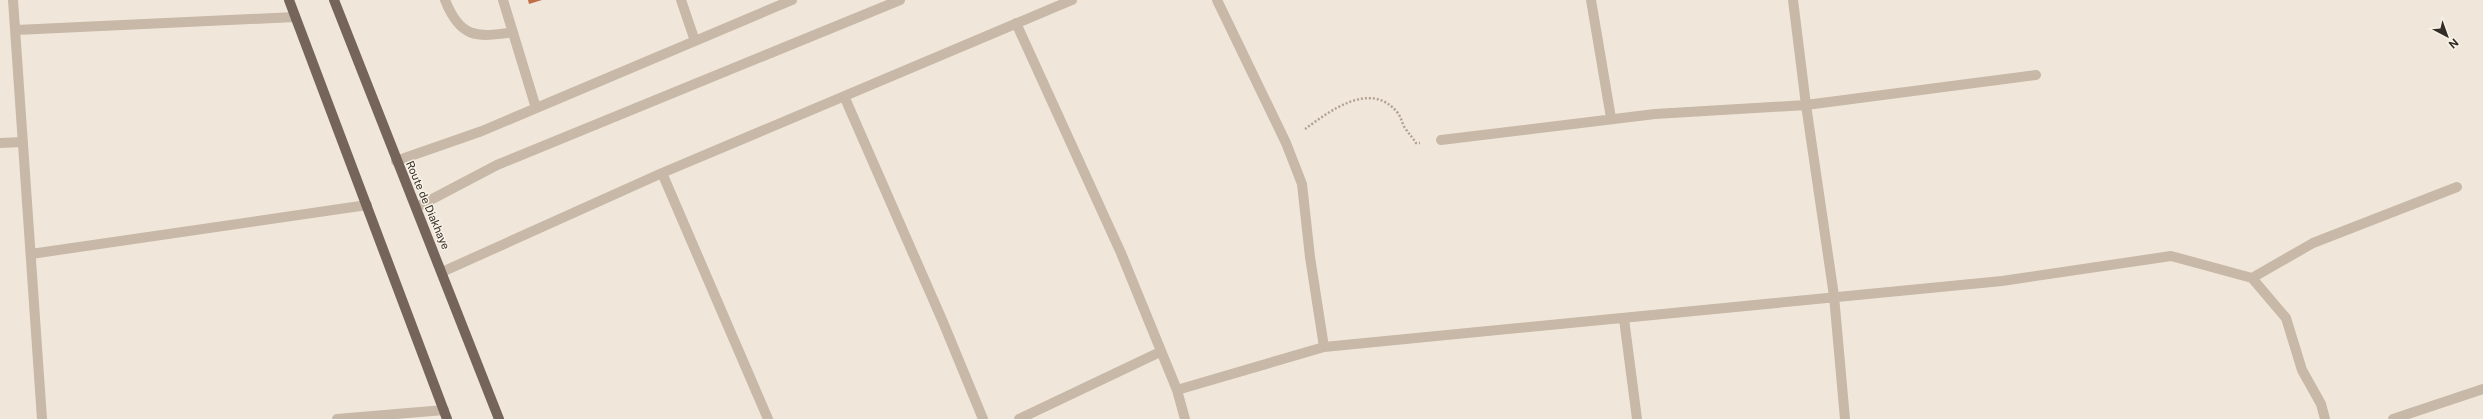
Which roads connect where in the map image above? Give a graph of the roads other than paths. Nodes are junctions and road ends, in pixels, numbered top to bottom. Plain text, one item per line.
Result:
1 (13, 0) edge
2 (289, 0) edge
3 (334, 0) edge
4 (445, 0) edge
5 (503, 0) edge
6 (681, 0) edge
7 (792, 0) edge
8 (900, 0) edge
9 (1072, 0) edge
10 (1217, 0) edge
11 (1591, 0) edge
12 (1793, 0) edge
13 (295, 17) junction
14 (1016, 23) junction
15 (16, 30) junction
16 (513, 32) junction
17 (695, 41) junction
18 (2036, 75) dead end
19 (844, 96) junction
20 (1806, 106) junction
21 (536, 108) junction
22 (1611, 118) junction
23 (1441, 140) road end
24 (23, 142) junction
25 (0, 143) edge
26 (396, 161) junction
27 (662, 173) junction
28 (2457, 187) dead end
29 (366, 205) junction
30 (417, 207) junction
31 (30, 254) junction
32 (442, 272) junction
33 (2252, 278) junction
34 (1834, 296) junction
35 (1624, 320) junction
36 (1324, 347) junction
37 (1160, 352) junction
38 (2483, 389) edge
39 (1177, 390) junction
40 (445, 415) edge
41 (42, 419) edge
42 (337, 419) edge
43 (499, 419) edge
44 (768, 419) edge
45 (983, 419) edge
46 (1019, 419) edge
47 (1185, 419) edge
48 (1637, 419) edge
49 (1845, 419) edge
50 (2325, 419) edge
51 (2393, 419) edge

1 - 15 street
2 - 13 main road
3 - 26 main road, Route de Diakhaye
4 - 16 street
5 - 16 street
6 - 17 street
7 - 17 street
8 - 30 street
9 - 14 street
10 - 36 street
11 - 22 street
12 - 20 street
13 - 15 street
13 - 29 main road
14 - 19 street
14 - 37 street
15 - 24 street
16 - 21 street
17 - 21 street
18 - 20 street
19 - 27 street
19 - 45 street
20 - 22 street
20 - 34 street
21 - 26 street
22 - 23 street
24 - 25 street
24 - 31 street
26 - 30 main road, Route de Diakhaye
27 - 32 street
27 - 44 street
28 - 33 street
29 - 31 street
29 - 40 main road
30 - 32 main road, Route de Diakhaye
31 - 41 street
32 - 43 main road, Route de Diakhaye
33 - 34 street
33 - 50 street
34 - 35 street
34 - 49 street
35 - 36 street
35 - 48 street
36 - 39 street
37 - 39 street
37 - 46 street
38 - 51 street
39 - 47 street
40 - 42 street

